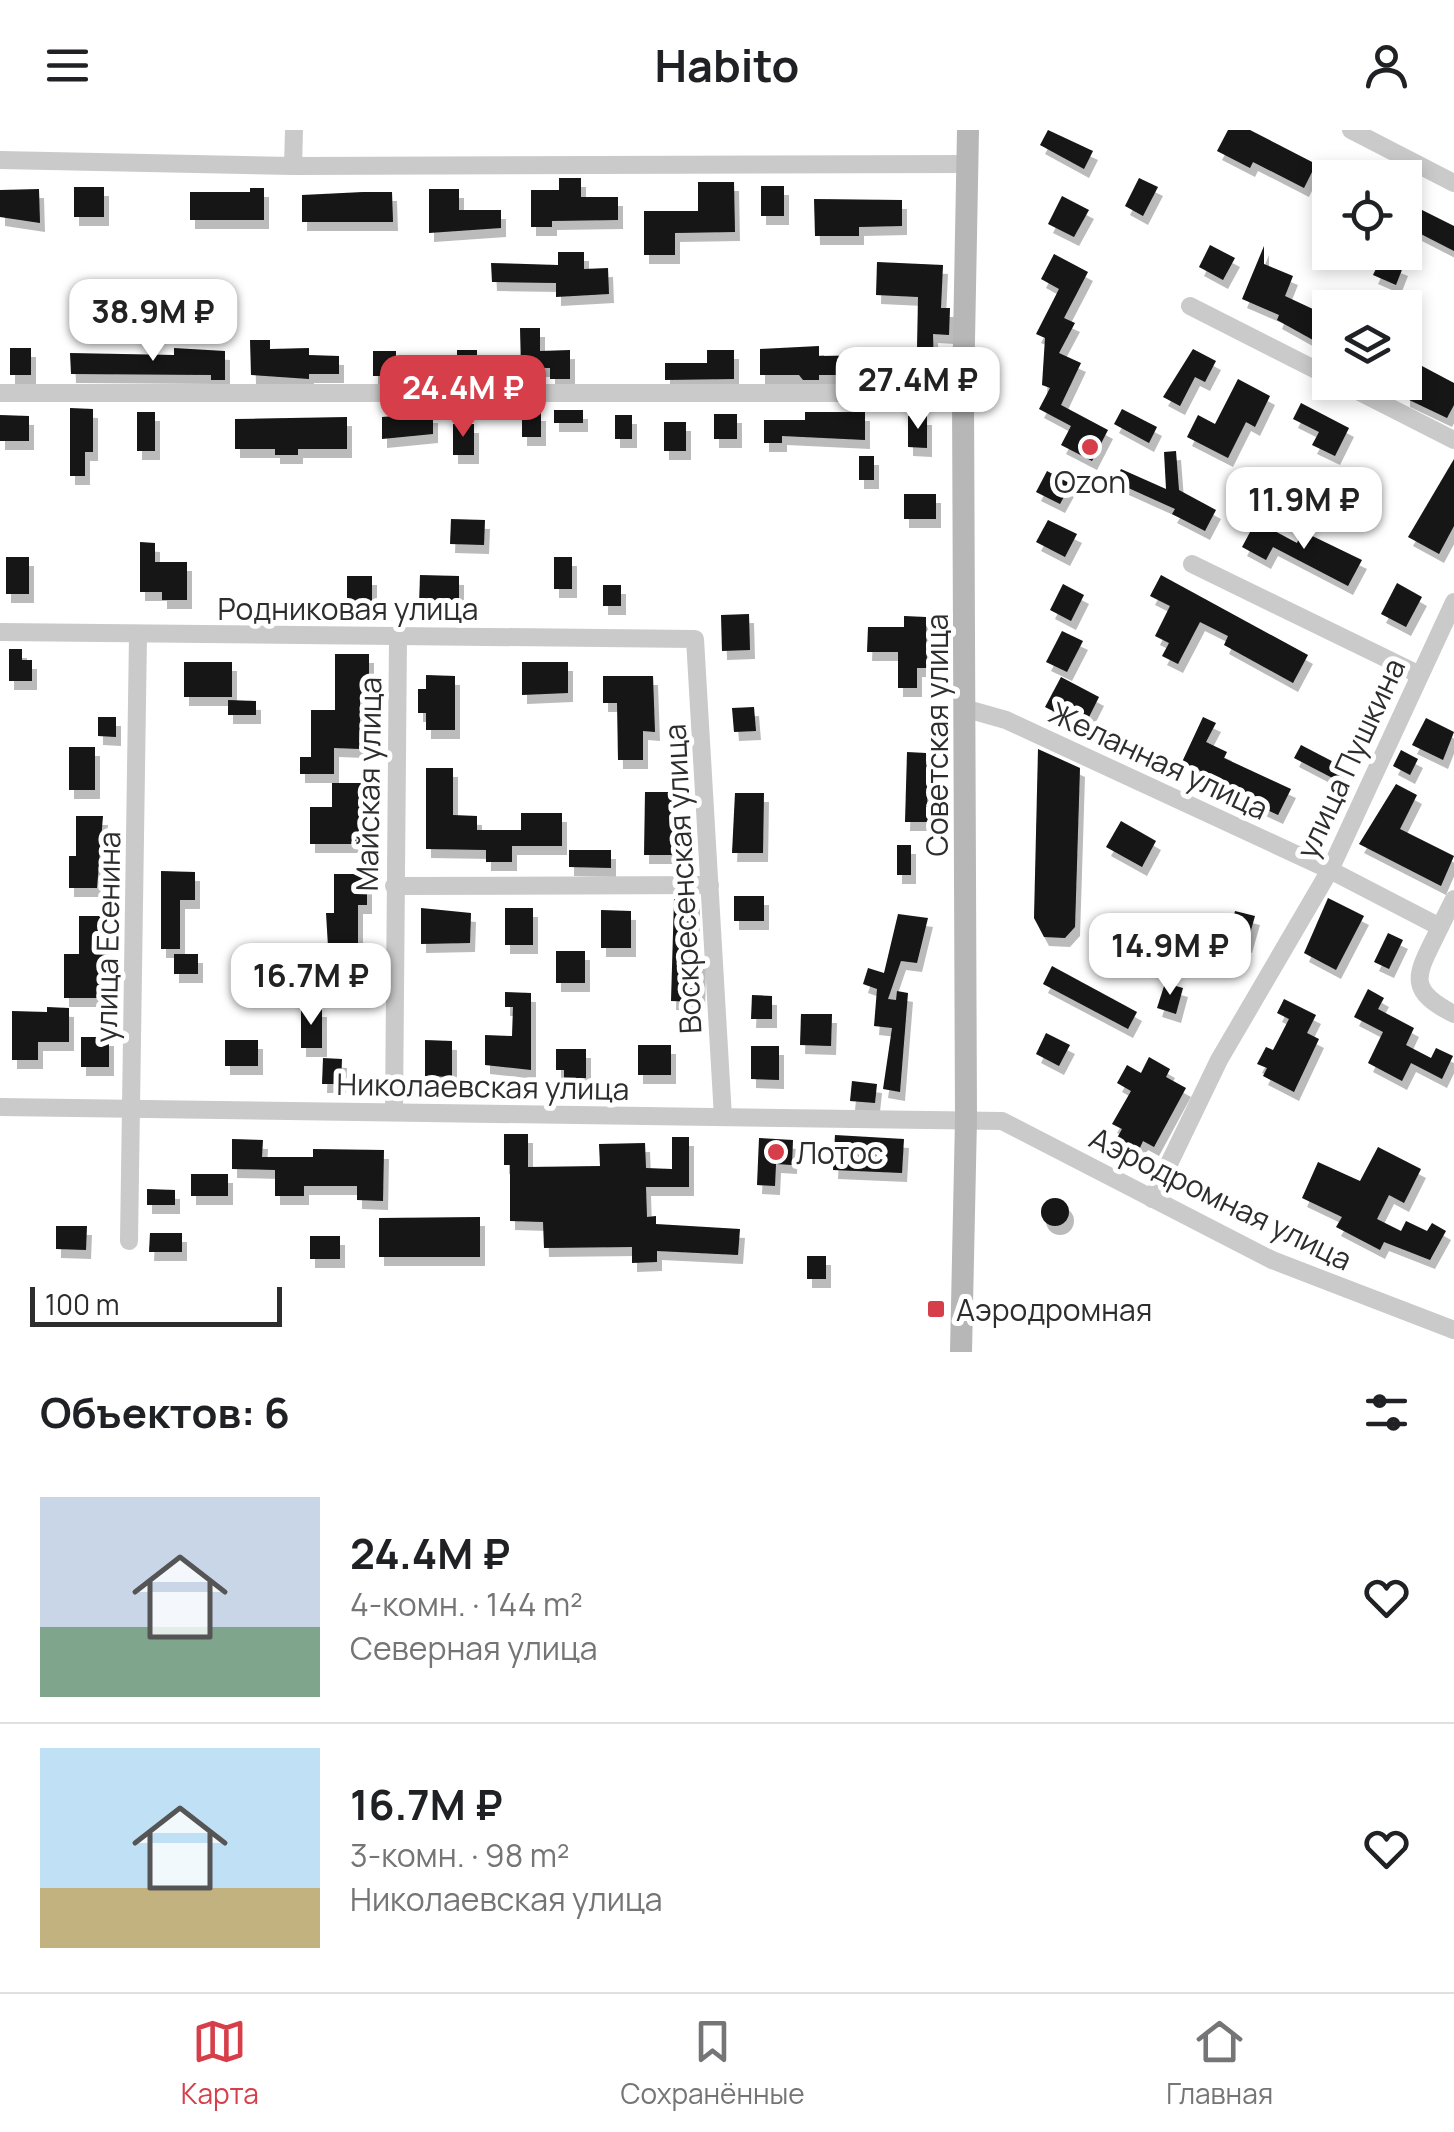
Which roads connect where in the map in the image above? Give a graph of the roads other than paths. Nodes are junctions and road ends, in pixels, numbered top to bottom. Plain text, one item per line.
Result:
1 (294, 130) edge
2 (968, 130) edge
3 (1352, 130) edge
4 (0, 160) edge
5 (968, 164) junction
6 (293, 166) junction
7 (1454, 183) edge
8 (1190, 306) dead end
9 (1312, 369) edge
10 (0, 393) edge
11 (963, 393) junction
12 (1375, 400) edge
13 (1454, 440) edge
14 (1192, 564) dead end
15 (1454, 602) edge
16 (0, 632) edge
17 (138, 634) junction
18 (398, 636) junction
19 (695, 638) joint
20 (1418, 674) junction
21 (967, 709) junction
22 (1330, 870) junction
23 (710, 885) junction
24 (394, 886) junction
25 (1454, 899) edge
26 (1440, 928) junction
27 (1454, 1014) edge
28 (0, 1107) edge
29 (132, 1107) junction
30 (394, 1112) junction
31 (723, 1117) junction
32 (966, 1119) junction
33 (1152, 1199) junction
34 (129, 1241) dead end
35 (1454, 1330) edge
36 (961, 1346) edge

1 - 6 street
2 - 5 main road, Советская улица
3 - 7 street
4 - 6 street
5 - 6 street
5 - 11 main road, Советская улица
8 - 9 street
10 - 11 street
11 - 21 main road, Советская улица
12 - 13 street
14 - 20 street
15 - 20 street, улица Пушкина
16 - 17 street, Родниковая улица
17 - 18 street, Родниковая улица
17 - 29 street, улица Есенина
18 - 19 street, Родниковая улица
18 - 24 street, Майская улица
19 - 23 street, Воскресенская улица
20 - 22 street, улица Пушкина
21 - 22 street, Желанная улица
21 - 32 main road, Советская улица
22 - 26 street, Желанная улица
22 - 33 street, улица Пушкина
23 - 24 street
23 - 31 street, Воскресенская улица
24 - 30 street, Майская улица
25 - 26 street
26 - 27 street
28 - 29 street, Николаевская улица
29 - 30 street, Николаевская улица
29 - 34 street, улица Есенина
30 - 31 street, Николаевская улица
31 - 32 street, Николаевская улица
32 - 33 street, Аэродромная улица
32 - 36 main road, Советская улица
33 - 35 street, Аэродромная улица

